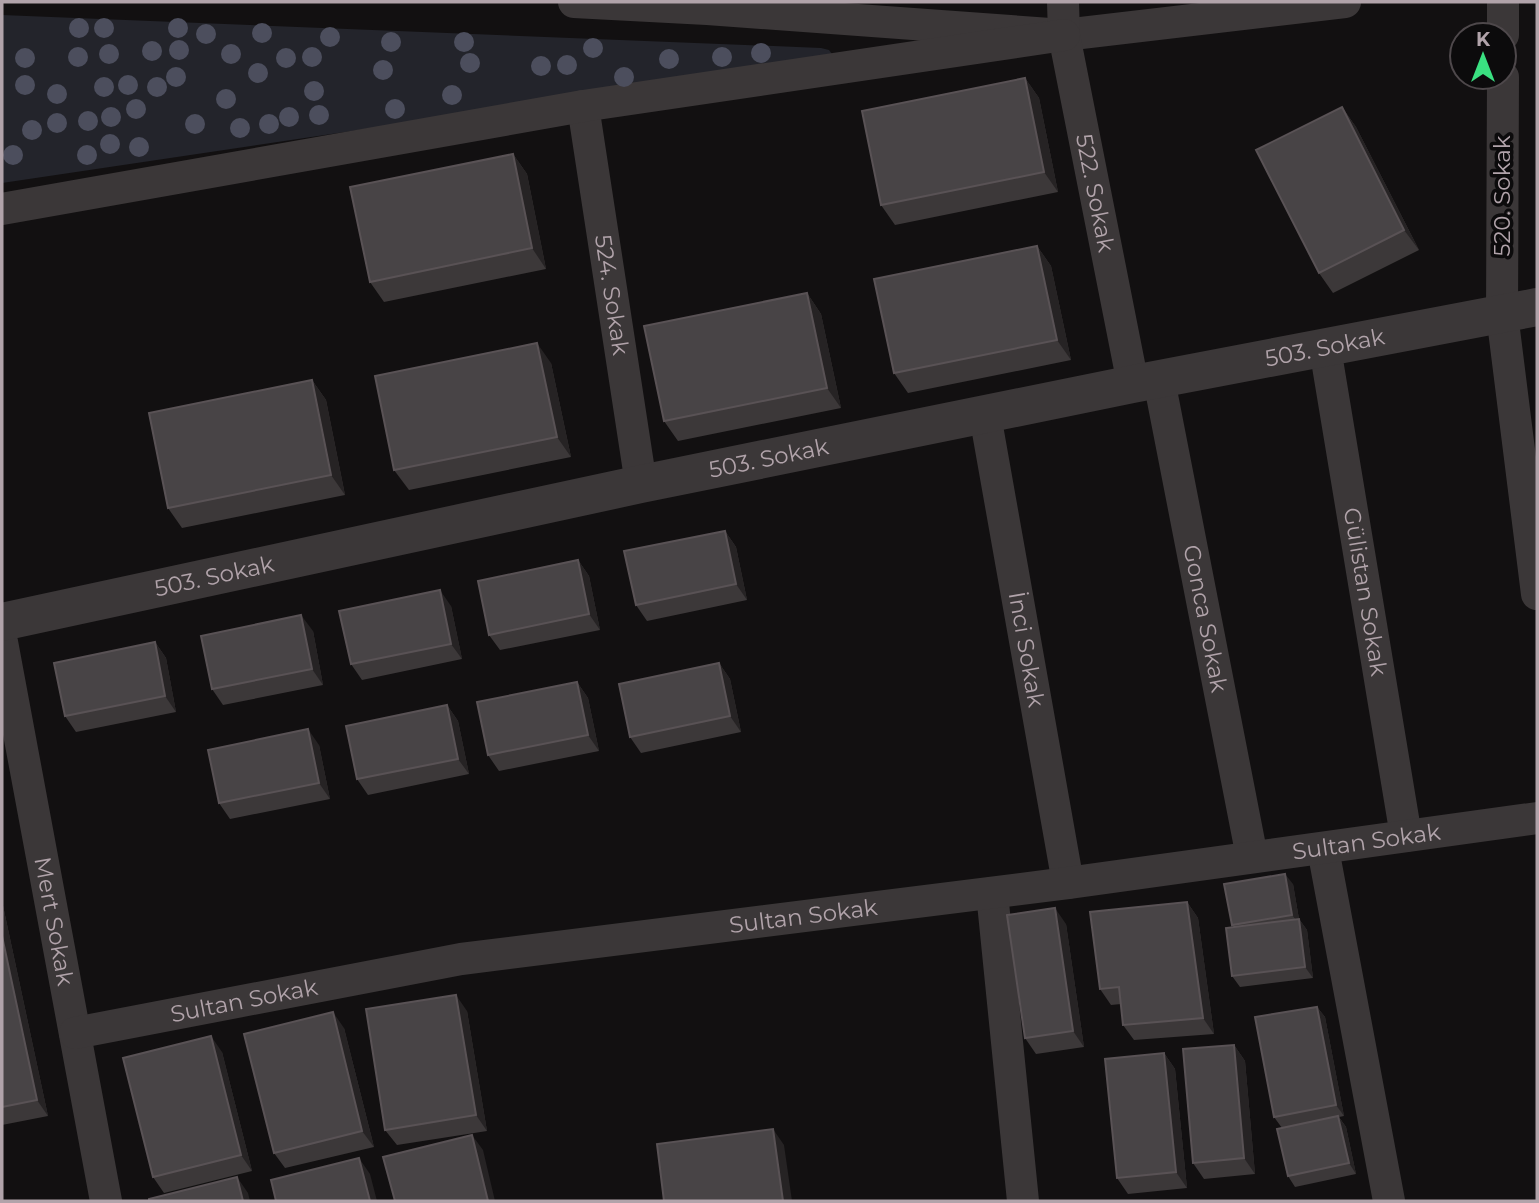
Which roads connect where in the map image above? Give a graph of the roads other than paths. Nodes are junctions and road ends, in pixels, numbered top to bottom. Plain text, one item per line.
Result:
1 (574, 2) edge
2 (1063, 2) edge
3 (1345, 2) edge
4 (1503, 2) edge
5 (707, 5) edge
6 (1503, 21) edge
7 (1063, 35) junction
8 (1504, 91) edge
9 (583, 106) junction
10 (2, 209) edge
11 (1519, 311) edge
12 (1325, 348) junction
13 (1146, 382) junction
14 (985, 415) junction
15 (641, 484) junction
16 (1533, 544) edge
17 (1537, 594) edge
18 (2, 622) edge
19 (2, 642) edge
20 (1537, 818) edge
21 (1406, 836) junction
22 (1322, 849) junction
23 (1252, 858) junction
24 (1068, 883) junction
25 (992, 893) junction
26 (75, 1033) junction
27 (106, 1201) edge
28 (1023, 1201) edge
29 (1388, 1201) edge

1 - 5 street
2 - 7 street, 522. Sokak
3 - 7 street
4 - 6 street
5 - 7 street
7 - 9 street
7 - 13 street, 522. Sokak
8 - 11 street, 520. Sokak
9 - 10 street
9 - 15 street, 524. Sokak
11 - 12 street, 503. Sokak
11 - 16 street, 520. Sokak
12 - 13 street, 503. Sokak
12 - 21 street, Gülistan Sokak
13 - 14 street, 503. Sokak
13 - 23 street, Gonca Sokak
14 - 15 street, 503. Sokak
14 - 24 street, İnci Sokak
15 - 18 street, 503. Sokak
16 - 17 street, 520. Sokak
19 - 26 street, Mert Sokak
20 - 21 street, Sultan Sokak
21 - 22 street, Sultan Sokak
22 - 23 street, Sultan Sokak
22 - 29 street
23 - 24 street, Sultan Sokak
24 - 25 street, Sultan Sokak
25 - 26 street, Sultan Sokak
25 - 28 street
26 - 27 street, Mert Sokak

